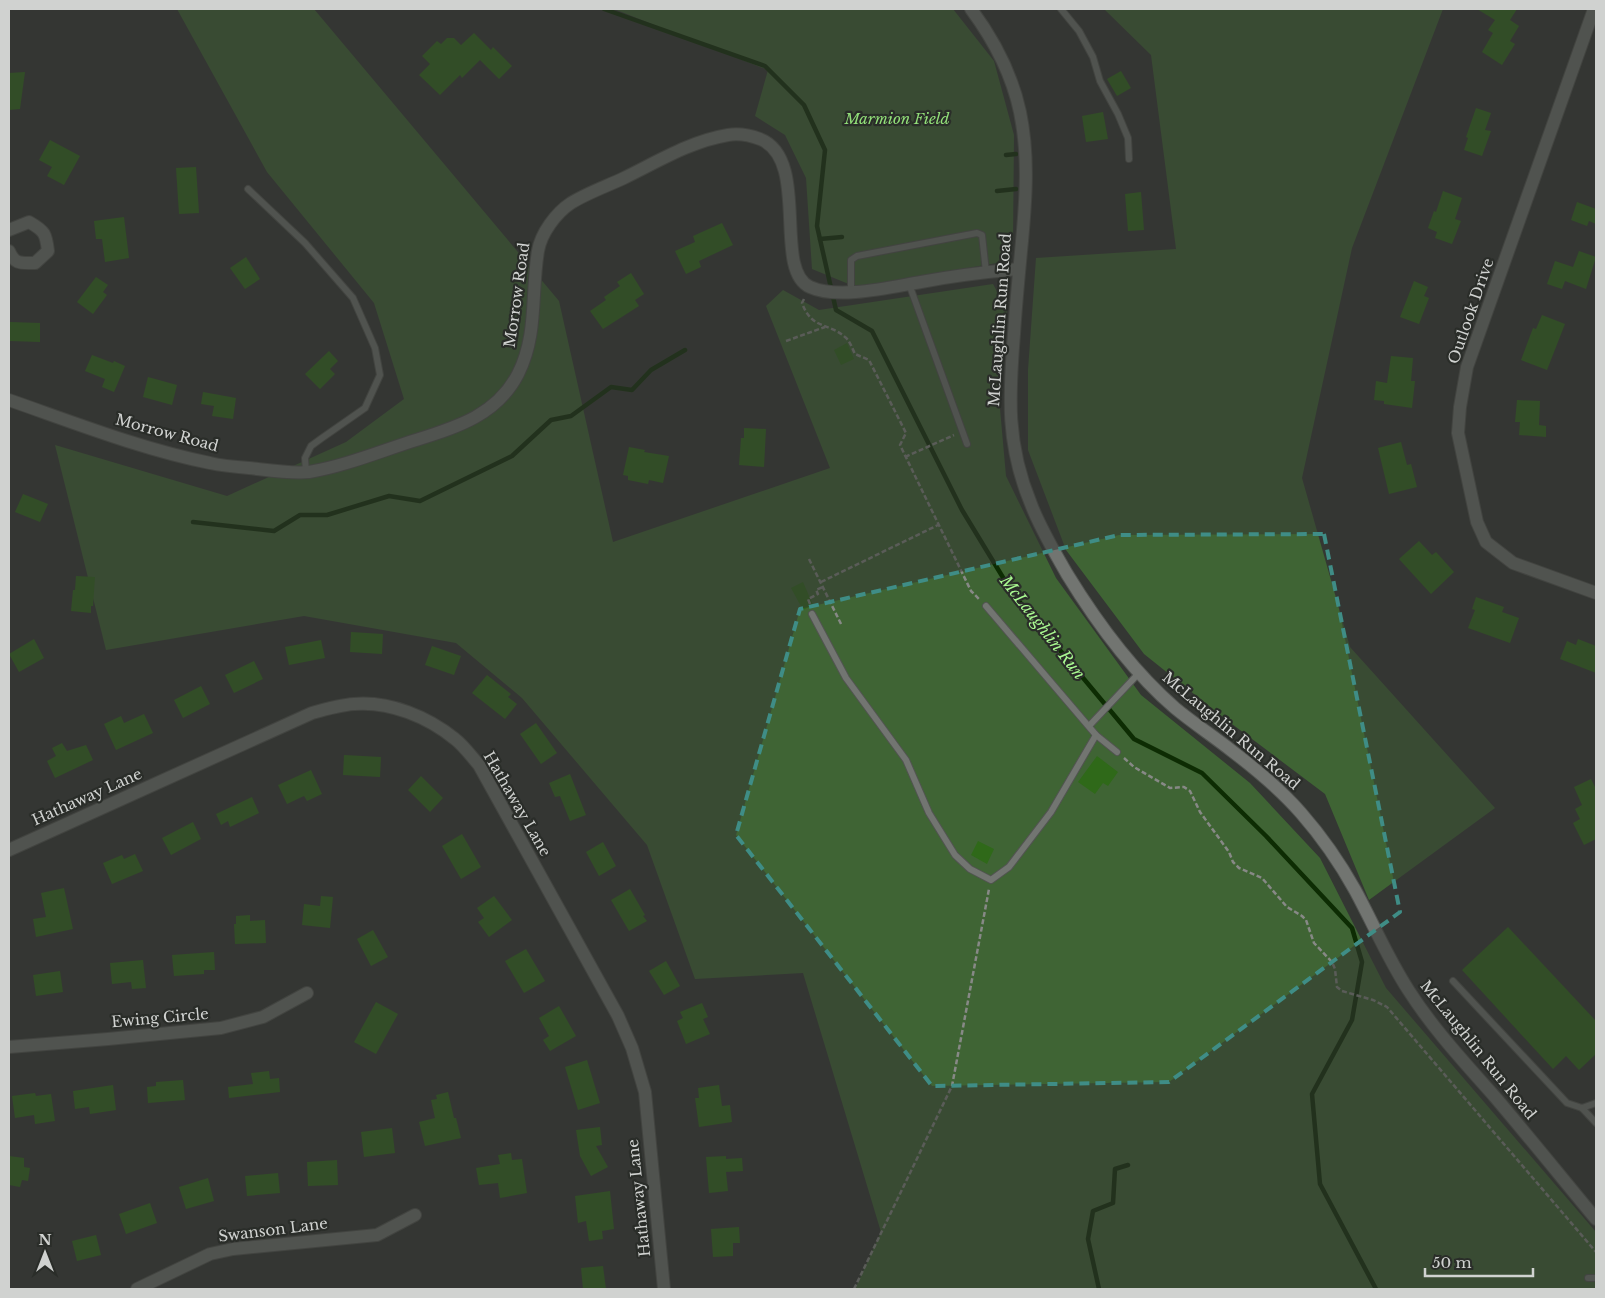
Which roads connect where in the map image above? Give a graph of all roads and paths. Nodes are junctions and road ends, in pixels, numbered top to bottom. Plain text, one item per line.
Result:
1 (971, 9) edge
2 (1061, 9) edge
3 (1594, 9) edge
4 (1129, 159) dead end
5 (248, 190) dead end
6 (9, 231) edge
7 (9, 251) edge
8 (1019, 269) junction
9 (986, 272) junction
10 (909, 284) junction
11 (812, 288) junction
12 (847, 292) junction
13 (825, 327) junction
14 (786, 341) dead end
15 (9, 400) edge
16 (945, 438) dead end
17 (967, 444) dead end
18 (905, 457) junction
19 (306, 472) junction
20 (938, 525) junction
21 (809, 559) dead end
22 (821, 582) junction
23 (823, 587) junction
24 (1596, 593) edge
25 (808, 599) dead end
26 (986, 606) joint
27 (812, 614) dead end
28 (842, 626) dead end
29 (1139, 673) junction
30 (1089, 726) junction
31 (1096, 735) junction
32 (1118, 752) joint
33 (9, 850) edge
34 (991, 880) junction
35 (1453, 981) dead end
36 (306, 993) dead end
37 (9, 1047) edge
38 (1596, 1103) edge
39 (1582, 1108) junction
40 (1596, 1123) edge
41 (415, 1215) dead end
42 (1596, 1219) edge
43 (1596, 1252) edge
44 (1588, 1278) dead end
45 (1596, 1278) edge
46 (137, 1289) edge
47 (664, 1289) edge
48 (854, 1289) edge

1 - 8 street, McLaughlin Run Road
2 - 4 lane
3 - 24 street, Outlook Drive
5 - 19 lane
6 - 7 street
8 - 9 street
8 - 29 street, McLaughlin Run Road
9 - 10 street
9 - 12 lane
10 - 12 street
10 - 17 lane
11 - 12 street
11 - 13 path
11 - 19 street, Morrow Road
13 - 14 path
13 - 18 path
15 - 19 street, Morrow Road
16 - 18 path
18 - 20 path
20 - 22 path
20 - 26 path
21 - 22 path
22 - 23 path
23 - 25 path
23 - 28 path
26 - 30 lane
27 - 34 lane
29 - 30 lane
29 - 42 street, McLaughlin Run Road
30 - 31 lane
31 - 32 lane
31 - 34 lane
32 - 43 path
33 - 47 street, Hathaway Lane
34 - 48 path
35 - 39 lane
36 - 37 street, Ewing Circle
38 - 39 lane
39 - 40 lane
41 - 46 street, Swanson Lane
44 - 45 lane

